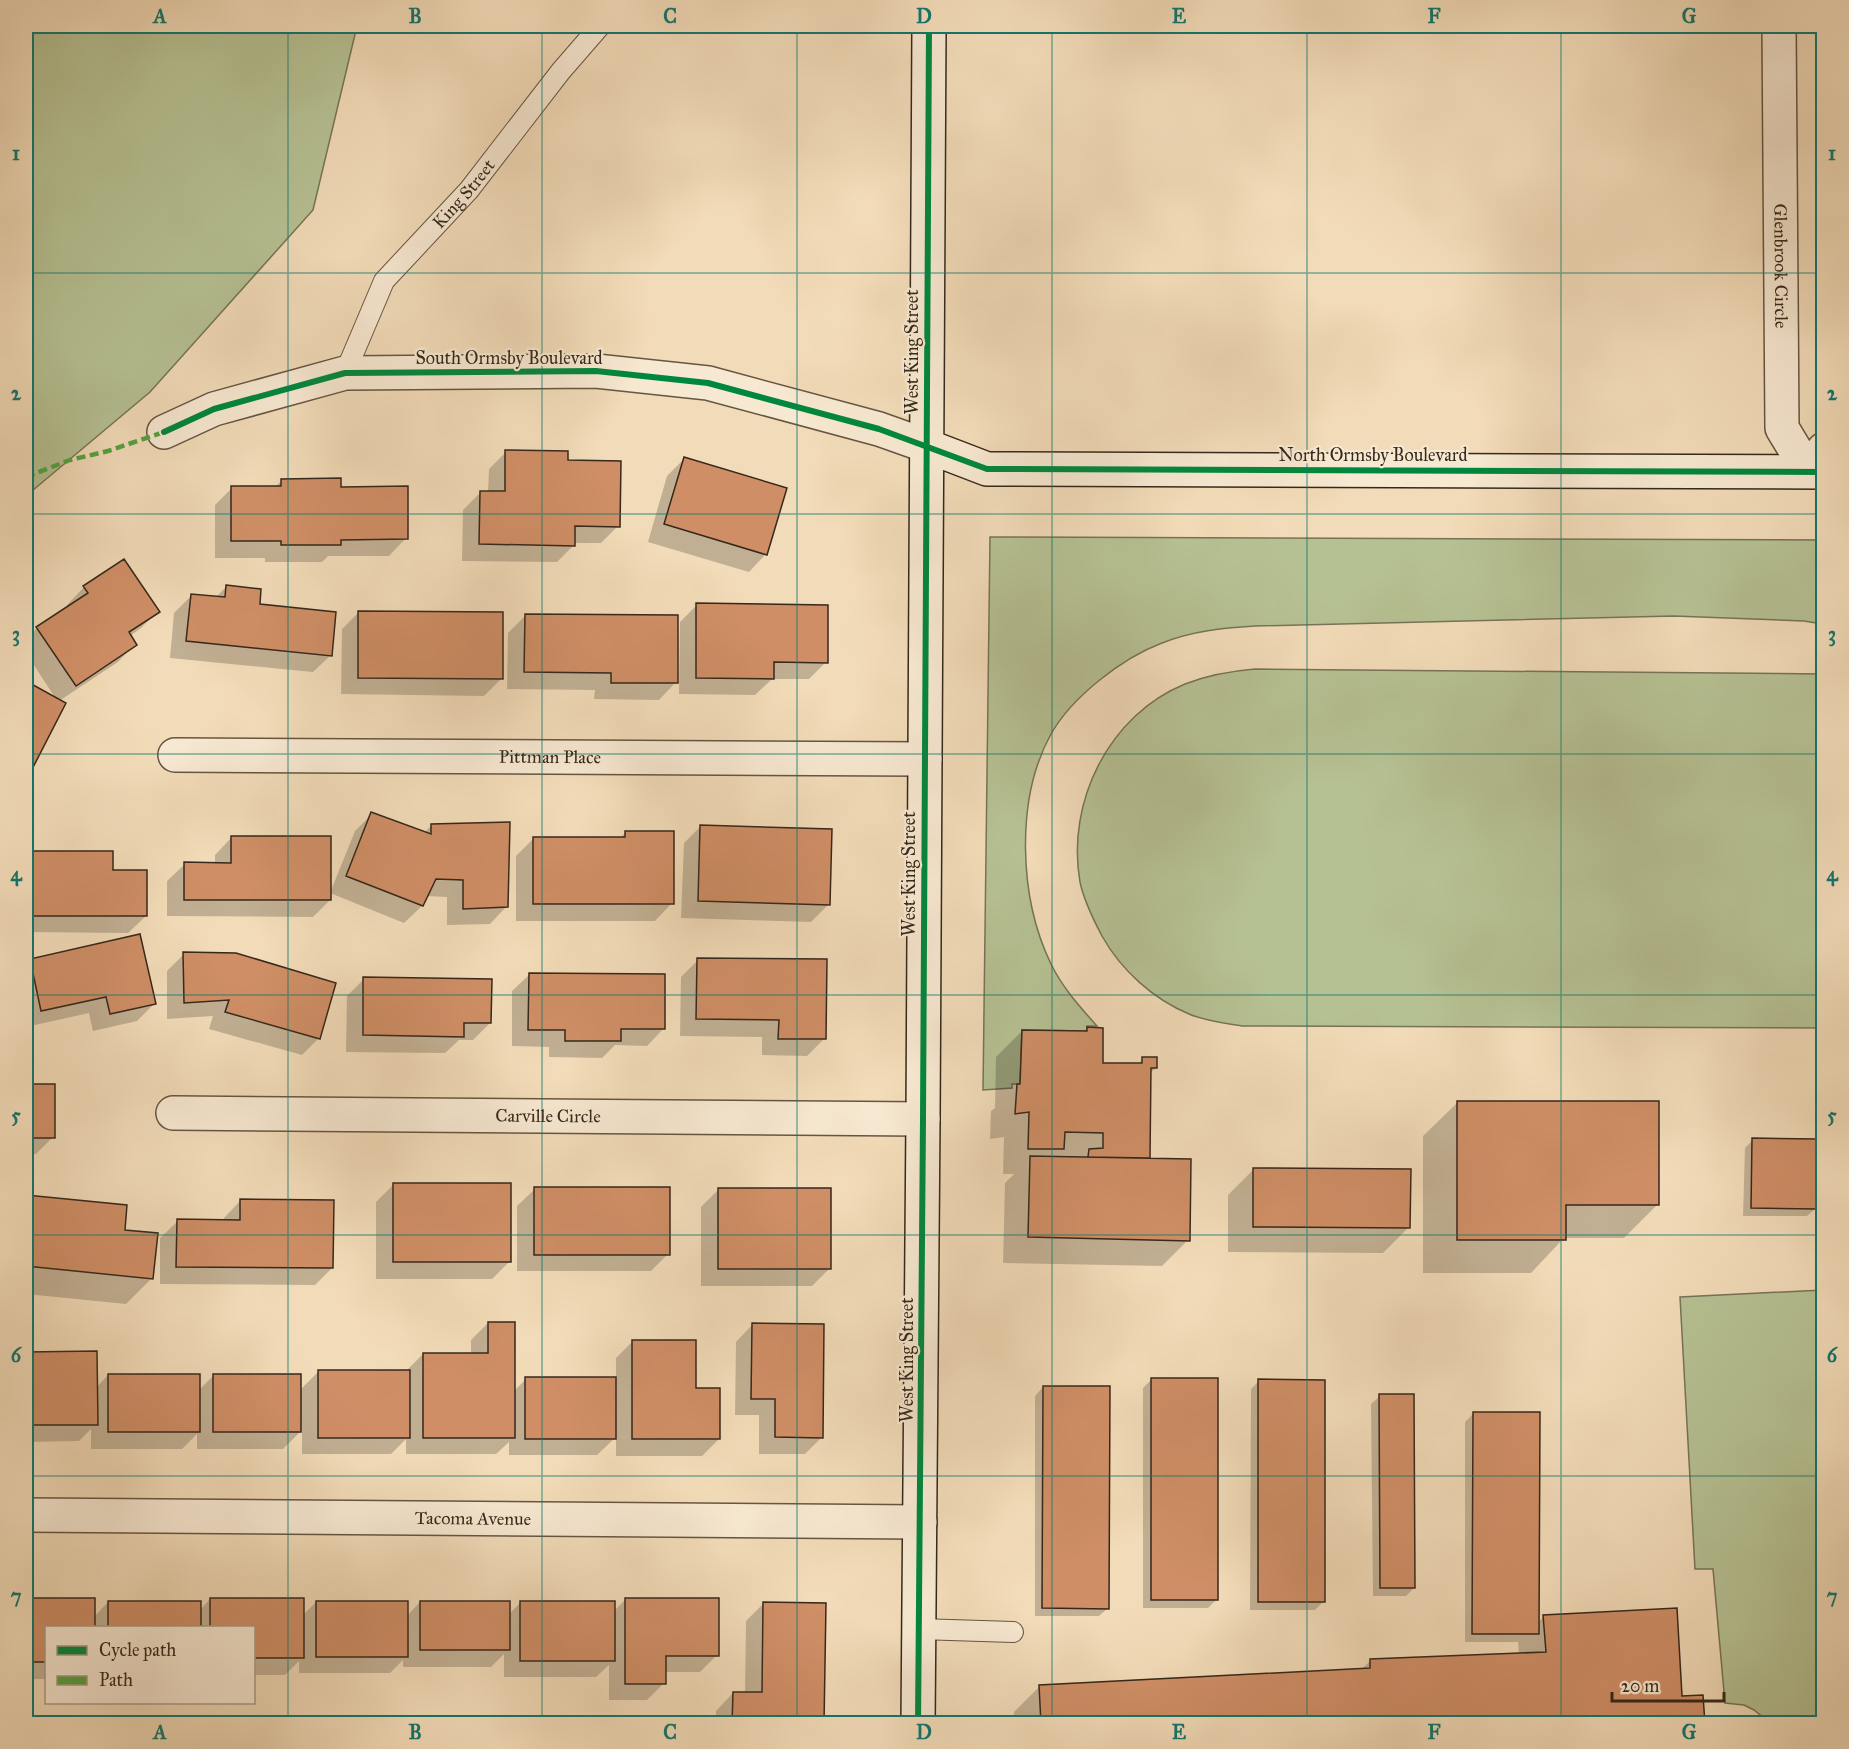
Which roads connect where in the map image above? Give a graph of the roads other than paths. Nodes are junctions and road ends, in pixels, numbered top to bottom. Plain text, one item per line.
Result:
1 (600, 26) edge
2 (929, 26) edge
3 (1779, 26) edge
4 (345, 373) junction
5 (164, 432) dead end
6 (927, 446) junction
7 (1818, 464) edge
8 (175, 755) dead end
9 (925, 759) junction
10 (173, 1113) dead end
11 (923, 1119) junction
12 (26, 1515) edge
13 (920, 1521) junction
14 (919, 1629) junction
15 (1013, 1632) dead end
16 (918, 1724) edge

1 - 4 lane, King Street
2 - 6 street, West King Street
3 - 7 street, Glenbrook Circle
4 - 5 street, South Ormsby Boulevard
4 - 6 street, South Ormsby Boulevard
6 - 7 street, North Ormsby Boulevard
6 - 9 street, West King Street
8 - 9 street, Pittman Place
9 - 11 street, West King Street
10 - 11 street, Carville Circle
11 - 13 street, West King Street
12 - 13 street, Tacoma Avenue
13 - 14 street, West King Street
14 - 15 lane
14 - 16 street, West King Street

